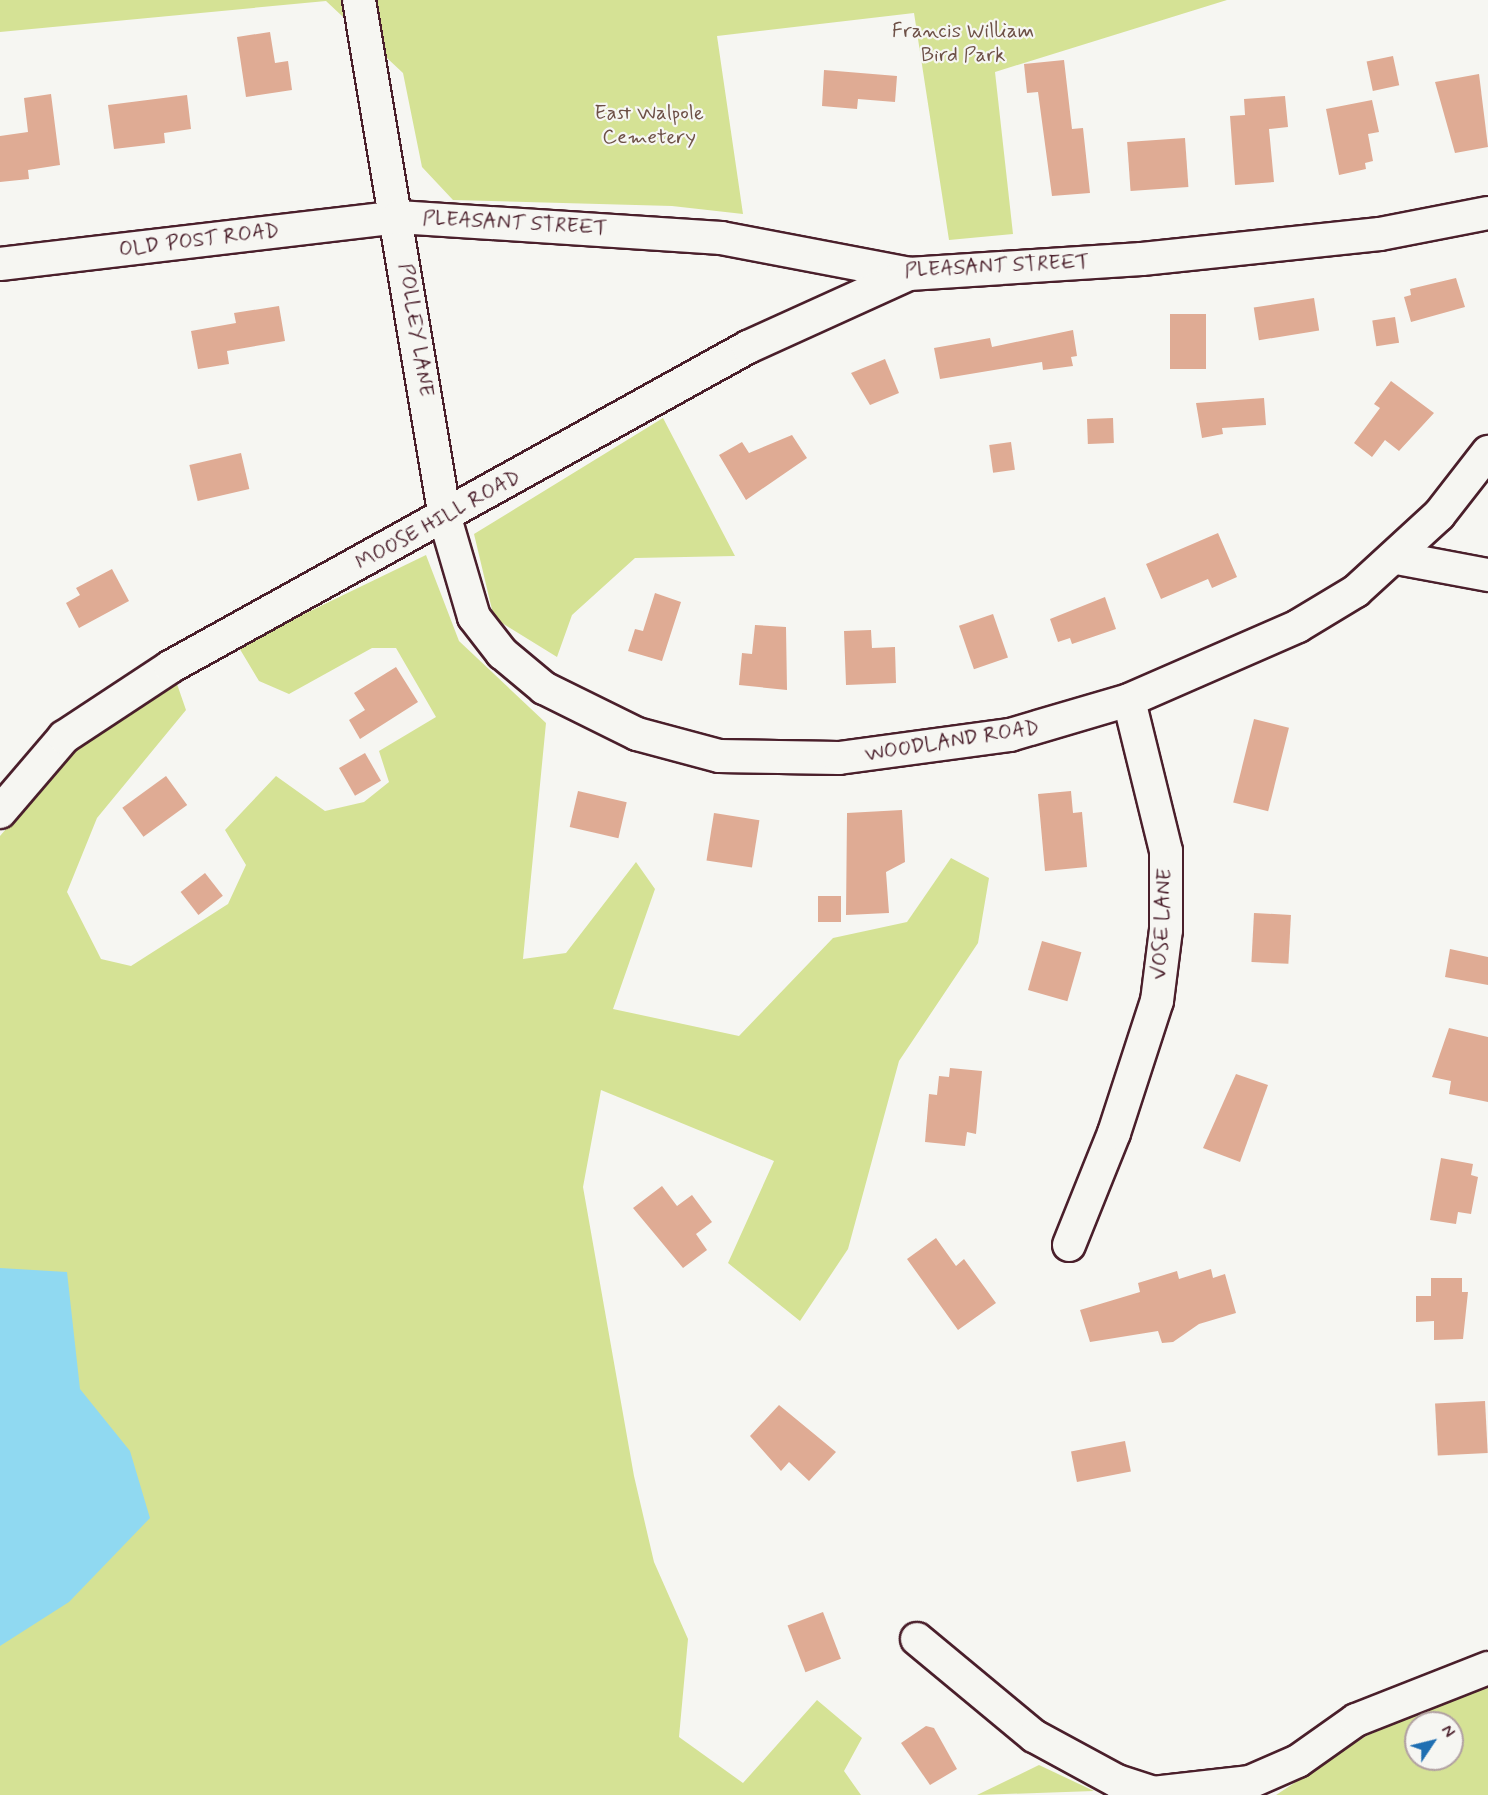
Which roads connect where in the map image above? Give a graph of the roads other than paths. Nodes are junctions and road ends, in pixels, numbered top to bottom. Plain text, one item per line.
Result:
1 (359, 0) edge
2 (1488, 213) edge
3 (398, 217) junction
4 (0, 264) edge
5 (909, 274) junction
6 (1488, 452) edge
7 (445, 518) junction
8 (1397, 558) junction
9 (1488, 575) edge
10 (1129, 699) junction
11 (0, 812) edge
12 (1069, 1245) dead end
13 (917, 1639) dead end
14 (1488, 1668) edge

1 - 3 street, POLLEY LANE
2 - 5 street, PLEASANT STREET
3 - 4 street, OLD POST ROAD
3 - 5 street, PLEASANT STREET
3 - 7 street, POLLEY LANE
5 - 7 street, MOOSE HILL ROAD
6 - 8 street, WOODLAND ROAD
7 - 10 street, WOODLAND ROAD
7 - 11 street, MOOSE HILL ROAD
8 - 9 street
8 - 10 street, WOODLAND ROAD
10 - 12 street, VOSE LANE
13 - 14 street

